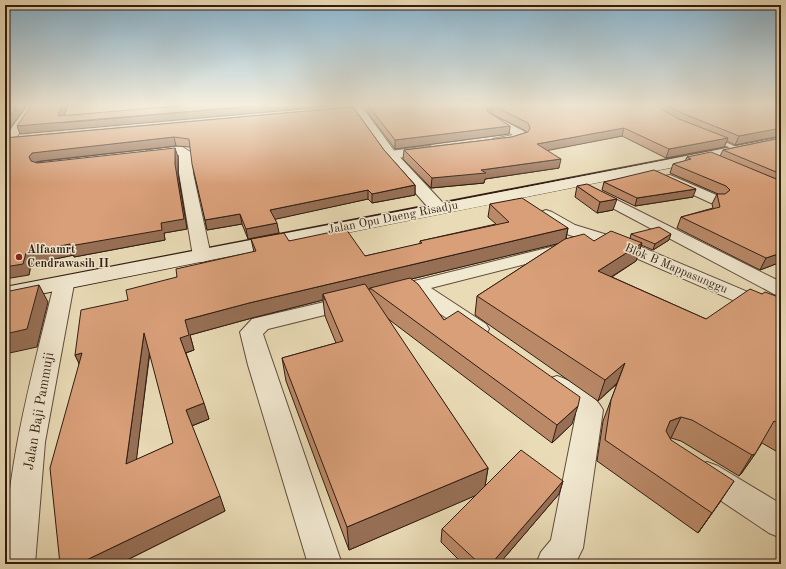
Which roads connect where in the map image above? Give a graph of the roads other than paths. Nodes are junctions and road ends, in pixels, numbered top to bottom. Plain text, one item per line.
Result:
1 (15, 131) edge
2 (371, 131) edge
3 (514, 131) edge
4 (706, 136) edge
5 (22, 139) edge
6 (7, 141) edge
7 (781, 141) edge
8 (488, 143) edge
9 (443, 148) edge
10 (741, 150) junction
11 (136, 155) edge
12 (390, 155) junction
13 (647, 169) junction
14 (577, 183) junction
15 (516, 196) junction
16 (716, 200) edge
17 (438, 208) junction
18 (602, 239) junction
19 (202, 256) junction
20 (64, 284) junction
21 (415, 287) junction
22 (781, 290) edge
23 (5, 294) edge
24 (777, 312) edge
25 (496, 341) edge
26 (540, 373) edge
27 (684, 460) edge
28 (781, 522) edge
29 (18, 564) edge
30 (325, 564) edge
31 (553, 564) edge

1 - 6 street
2 - 12 main road
3 - 8 street
4 - 10 lane
5 - 6 street
7 - 10 main road, Jalan Opu Daeng Risadju
9 - 12 street
10 - 13 main road, Jalan Opu Daeng Risadju
11 - 19 street
12 - 17 main road
13 - 14 main road, Jalan Opu Daeng Risadju
13 - 16 street
14 - 15 main road, Jalan Opu Daeng Risadju
14 - 22 street
15 - 17 main road, Jalan Opu Daeng Risadju
15 - 18 street, Blok B Mappasunggu
17 - 19 main road, Jalan Opu Daeng Risadju
18 - 21 street
18 - 24 street, Blok B Mappasunggu
19 - 20 main road, Jalan Opu Daeng Risadju
20 - 23 main road, Jalan Opu Daeng Risadju
20 - 29 street, Jalan Baji Pammuji
21 - 25 street
21 - 30 street
26 - 31 street
27 - 28 street

